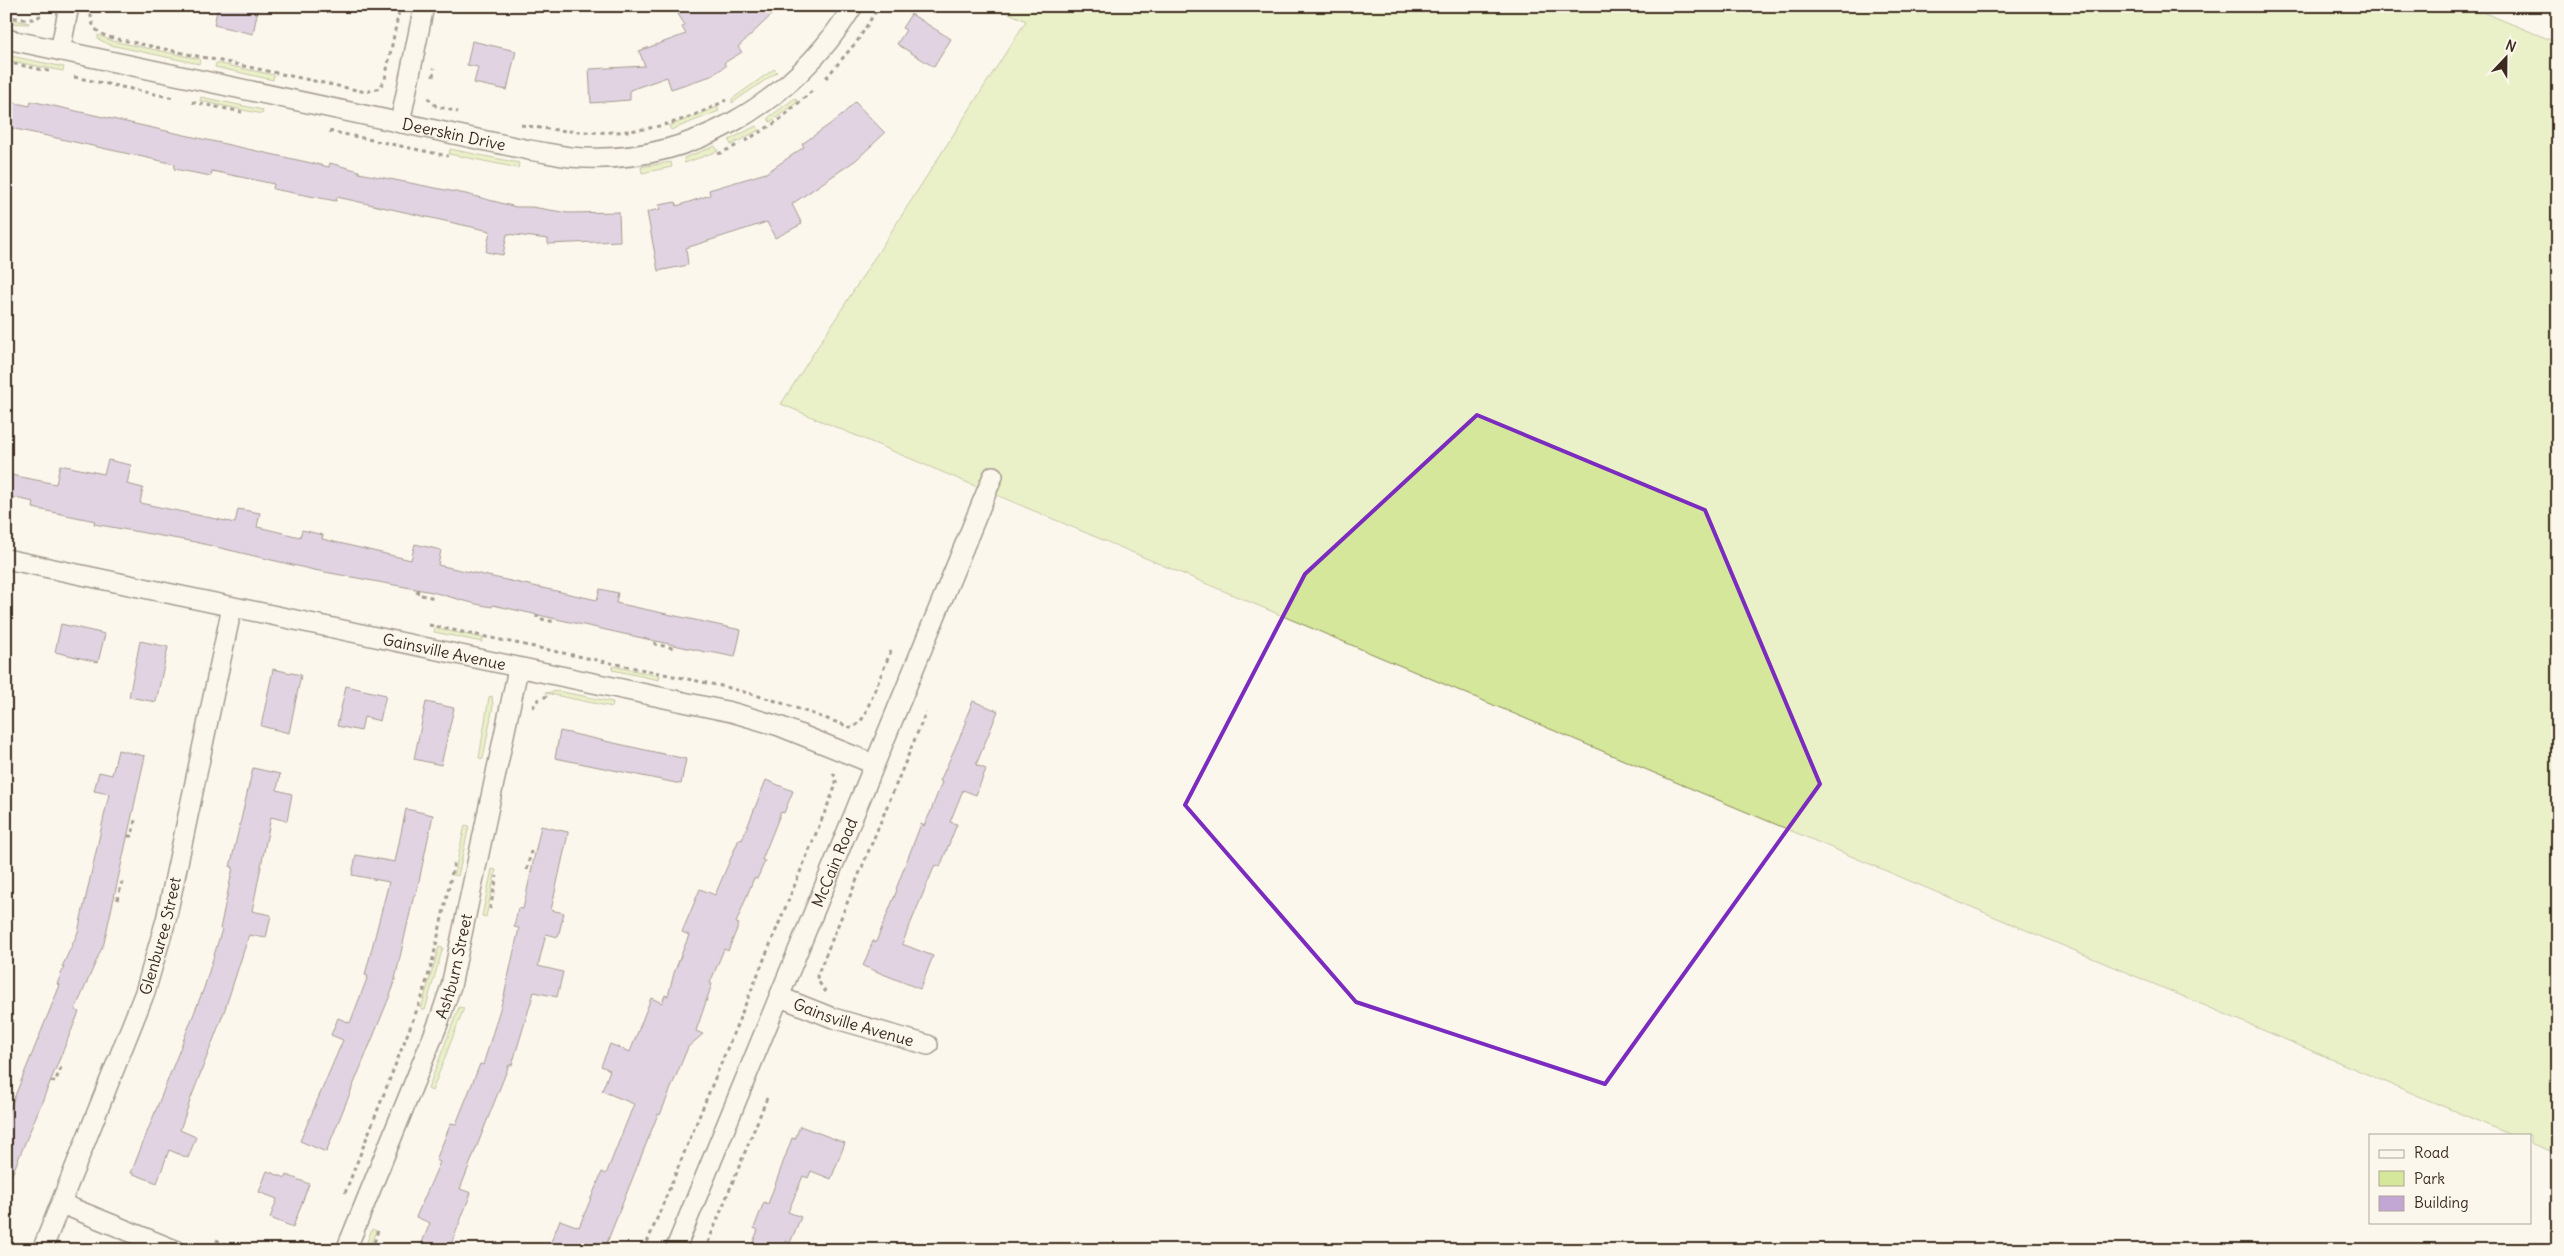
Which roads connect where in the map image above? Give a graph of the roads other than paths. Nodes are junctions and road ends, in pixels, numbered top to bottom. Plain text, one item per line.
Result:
1 (69, 6) edge
2 (424, 6) edge
3 (853, 6) edge
4 (6, 39) edge
5 (60, 51) junction
6 (400, 123) junction
7 (993, 476) dead end
8 (6, 559) edge
9 (232, 607) junction
10 (518, 669) junction
11 (874, 764) junction
12 (780, 997) junction
13 (928, 1045) dead end
14 (62, 1204) junction
15 (42, 1250) edge
16 (175, 1250) edge
17 (346, 1250) edge
18 (675, 1250) edge

1 - 5 street
2 - 6 street
3 - 6 street, Deerskin Drive
4 - 5 street, Deerskin Drive
5 - 6 street, Deerskin Drive
7 - 11 street, McCain Road
8 - 9 street, Gainsville Avenue
9 - 10 street, Gainsville Avenue
9 - 14 street, Glenburee Street
10 - 11 street, Gainsville Avenue
10 - 17 street, Ashburn Street
11 - 12 street, McCain Road
12 - 13 street, Gainsville Avenue
12 - 18 street, McCain Road
14 - 15 street, Glenburee Street
14 - 16 street

